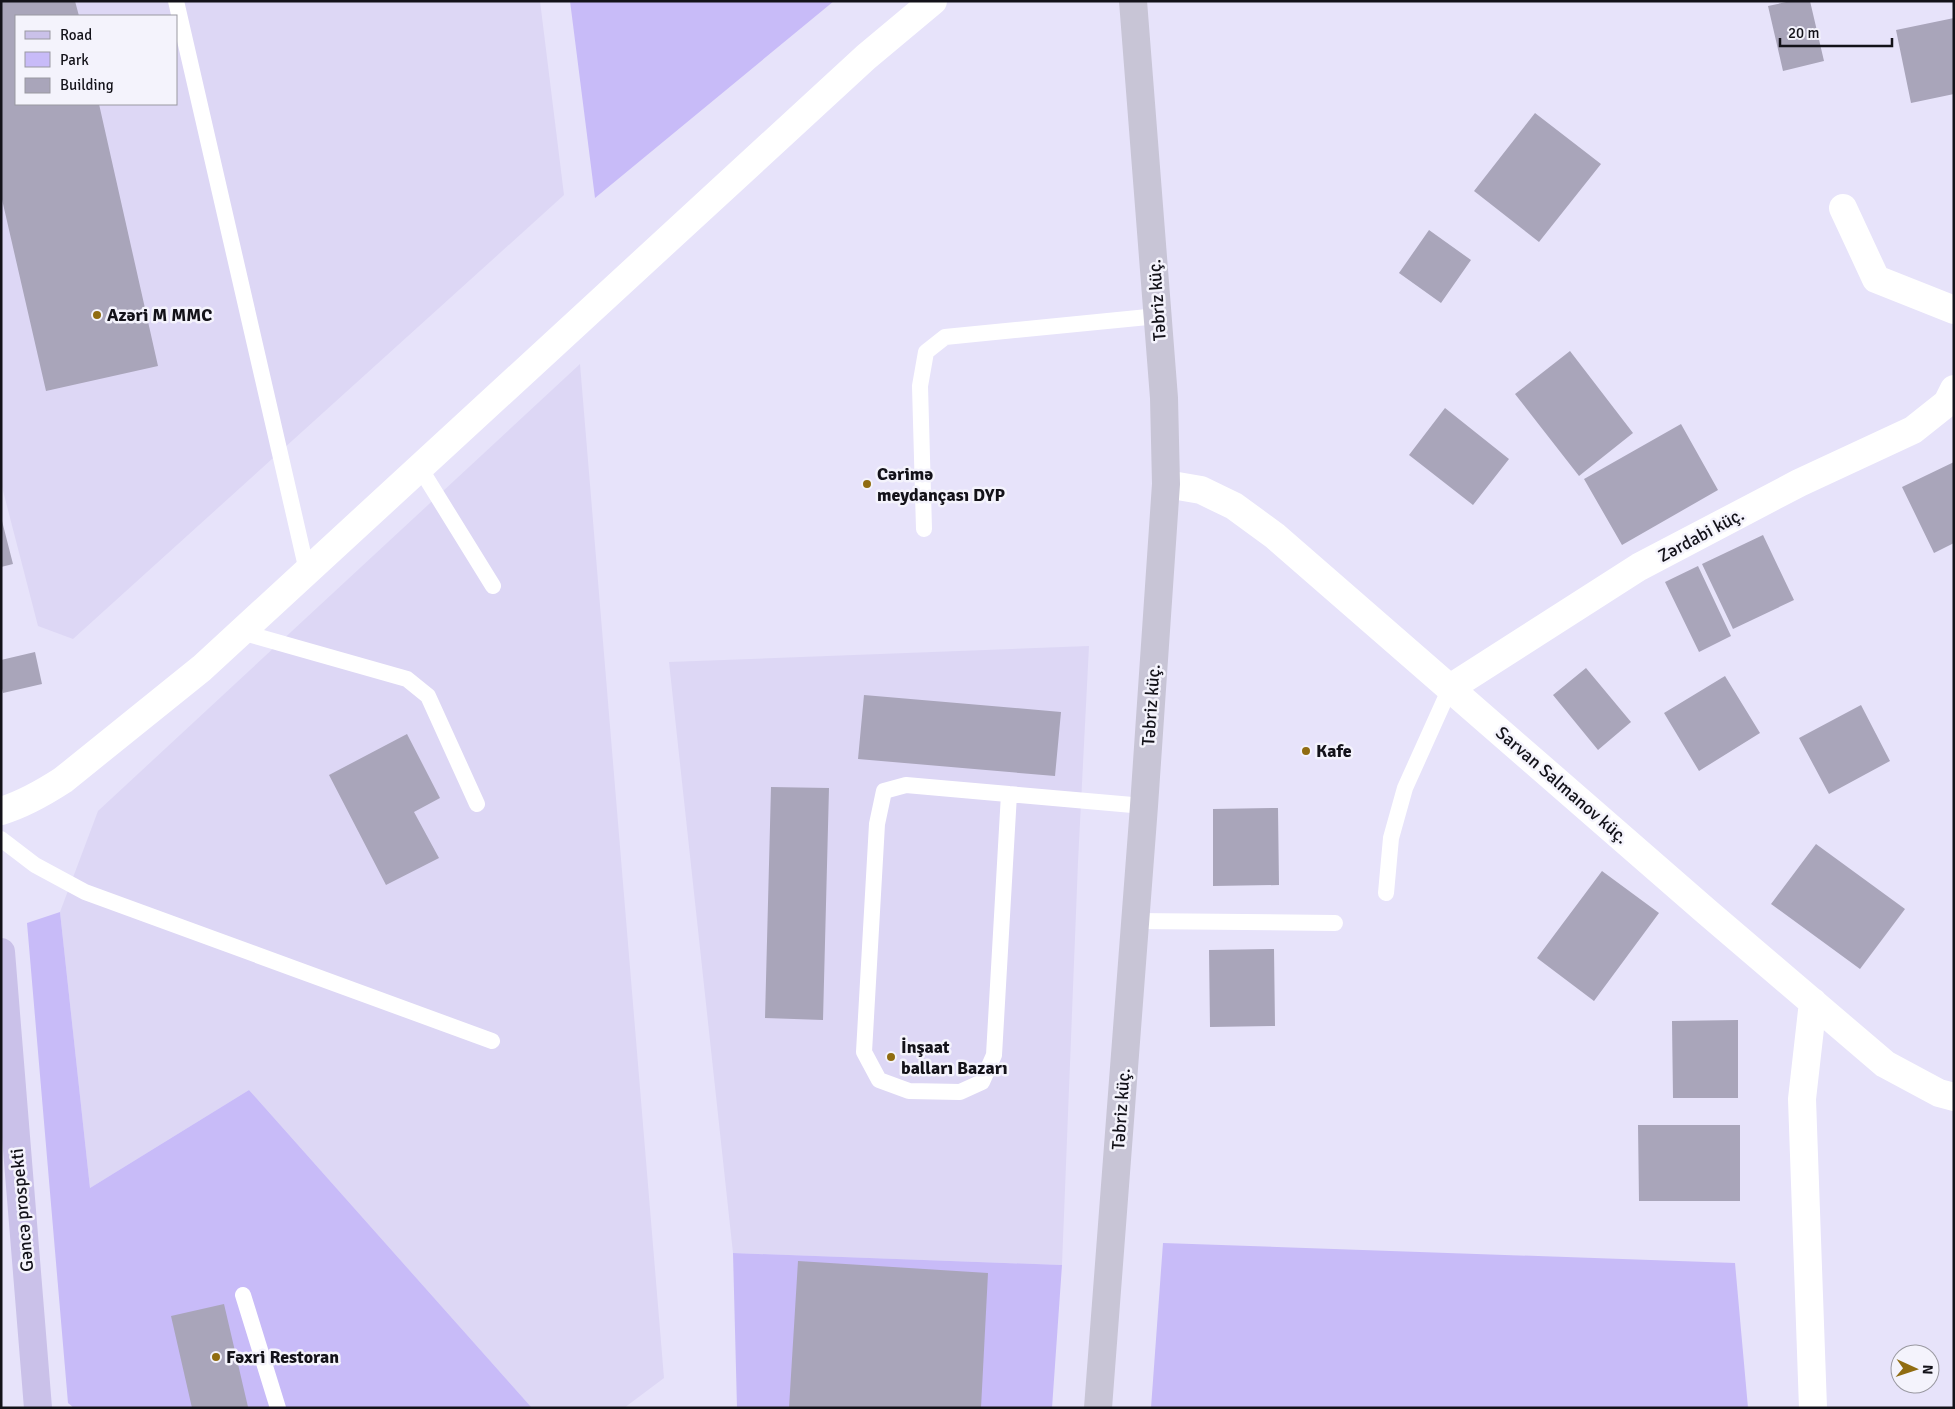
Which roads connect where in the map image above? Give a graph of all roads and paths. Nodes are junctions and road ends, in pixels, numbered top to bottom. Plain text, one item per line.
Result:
1 (176, 1) edge
2 (933, 1) edge
3 (1133, 1) edge
4 (1843, 208) dead end
5 (1954, 310) edge
6 (1158, 316) junction
7 (1954, 389) edge
8 (420, 468) junction
9 (1166, 484) junction
10 (924, 529) dead end
11 (307, 571) junction
12 (493, 586) dead end
13 (241, 632) junction
14 (1450, 688) junction
15 (1009, 794) junction
16 (477, 804) dead end
17 (1144, 806) junction
18 (1, 812) edge
19 (1, 840) edge
20 (1386, 892) dead end
21 (1135, 921) junction
22 (1335, 923) dead end
23 (1, 952) edge
24 (1813, 1002) junction
25 (492, 1041) dead end
26 (1954, 1097) edge
27 (243, 1295) dead end
28 (38, 1408) edge
29 (278, 1408) edge
30 (1098, 1408) edge
31 (1813, 1408) edge

1 - 11 lane
2 - 8 street
3 - 6 main road, Təbriz küç.
4 - 5 street
6 - 9 main road, Təbriz küç.
6 - 10 lane
7 - 14 street, Zərdabi küç.
8 - 11 street
8 - 12 lane
9 - 14 street, Sarvan Salmanov küç.
9 - 17 main road, Təbriz küç.
11 - 13 street
13 - 16 lane
13 - 18 street
14 - 20 lane
14 - 24 street, Sarvan Salmanov küç.
15 - 15 lane
15 - 17 lane
17 - 21 main road, Təbriz küç.
19 - 25 lane
21 - 22 lane
21 - 30 main road, Təbriz küç.
23 - 28 main road, Gəncə prospekti
24 - 26 street, Sarvan Salmanov küç.
24 - 31 street
27 - 29 lane

